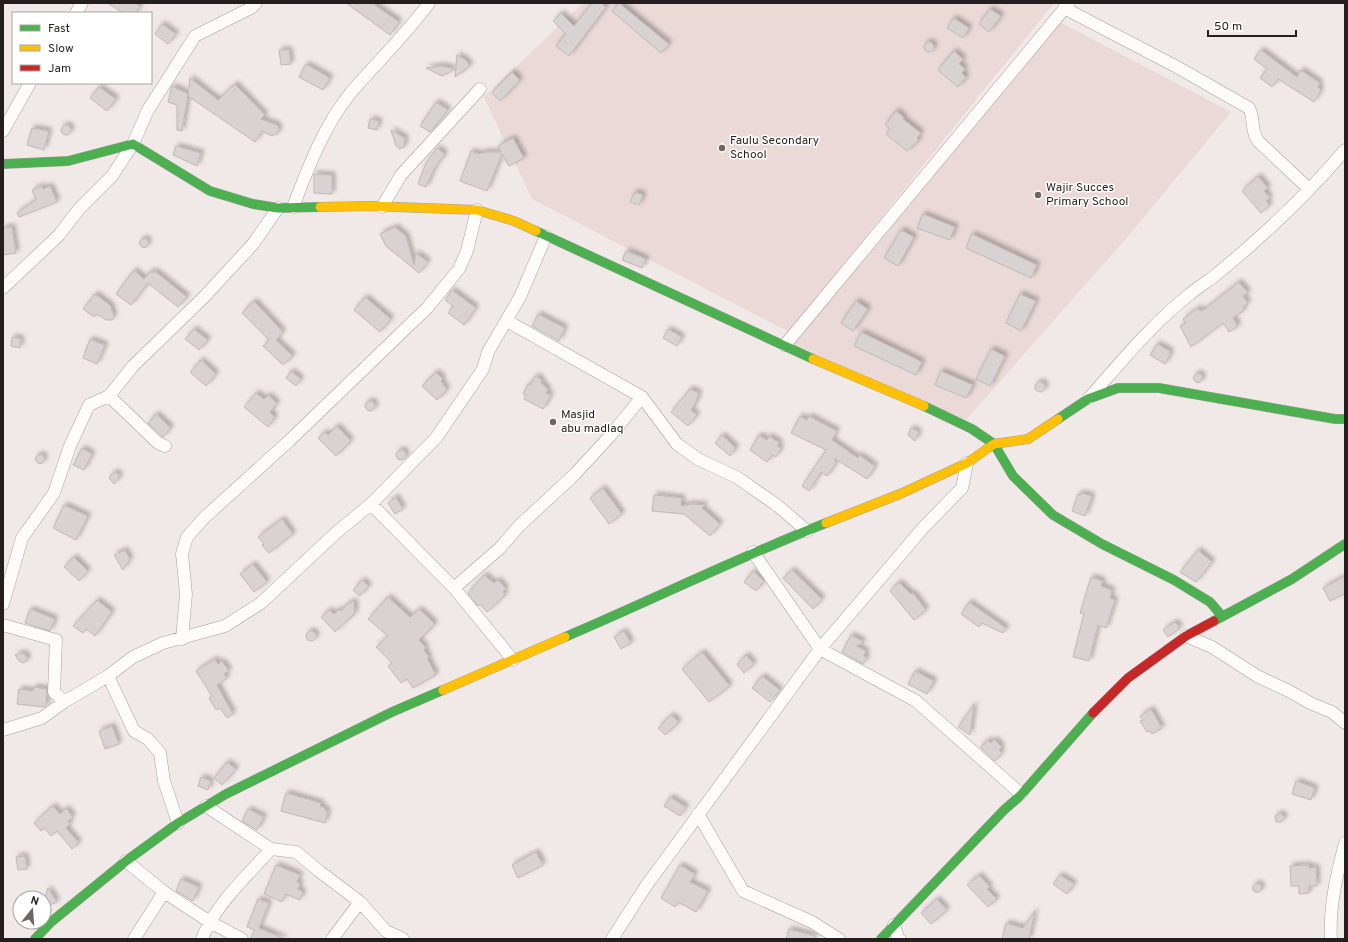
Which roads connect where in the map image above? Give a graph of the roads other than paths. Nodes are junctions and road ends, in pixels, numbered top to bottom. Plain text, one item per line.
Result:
1 (82, 3) edge
2 (256, 3) edge
3 (429, 3) edge
4 (1067, 6) edge
5 (77, 12) edge
6 (29, 84) edge
7 (480, 89) dead end
8 (3, 132) edge
9 (133, 144) junction
10 (1345, 150) edge
11 (3, 164) edge
12 (1309, 189) junction
13 (293, 207) junction
14 (382, 207) junction
15 (278, 208) junction
16 (477, 210) junction
17 (546, 236) junction
18 (3, 288) edge
19 (507, 321) junction
20 (785, 345) junction
21 (108, 396) junction
22 (642, 398) junction
23 (1088, 399) junction
24 (1345, 419) edge
25 (994, 444) junction
26 (165, 446) dead end
27 (967, 463) junction
28 (370, 504) junction
29 (807, 531) junction
30 (1345, 544) edge
31 (753, 552) junction
32 (454, 588) junction
33 (3, 604) edge
34 (1222, 616) junction
35 (3, 625) edge
36 (1186, 636) junction
37 (182, 639) junction
38 (820, 649) junction
39 (513, 660) junction
40 (108, 676) junction
41 (64, 702) junction
42 (1345, 723) edge
43 (3, 730) edge
44 (1022, 794) junction
45 (206, 806) junction
46 (698, 814) junction
47 (178, 823) junction
48 (1345, 843) edge
49 (270, 850) junction
50 (126, 861) junction
51 (1341, 874) edge
52 (164, 892) junction
53 (360, 902) junction
54 (210, 922) junction
55 (894, 925) junction
56 (34, 939) edge
57 (134, 939) edge
58 (202, 939) edge
59 (242, 939) edge
60 (332, 939) edge
61 (404, 939) edge
62 (612, 939) edge
63 (839, 939) edge
64 (881, 939) edge
65 (900, 939) edge
66 (1331, 939) edge

1 - 5 street
2 - 9 street
3 - 13 street
4 - 12 street
4 - 20 street
6 - 8 street
7 - 14 street
9 - 11 street
9 - 15 street
9 - 18 street
10 - 12 street
12 - 23 street
13 - 14 street
13 - 15 street
14 - 16 street
15 - 21 street
16 - 17 street
16 - 37 street
17 - 19 street
17 - 20 street
19 - 22 street
19 - 28 street
20 - 25 street
21 - 26 street
21 - 33 street
22 - 29 street
22 - 32 street
23 - 24 street
23 - 25 street
25 - 27 street
25 - 34 street
27 - 29 street
27 - 38 street
28 - 32 street
28 - 37 street
29 - 31 street
30 - 34 street
31 - 38 street
31 - 39 street
32 - 39 street
34 - 36 street
35 - 41 street
36 - 42 street
36 - 44 street
37 - 40 street
38 - 44 street
38 - 46 street
39 - 45 street
40 - 41 street
40 - 47 street
41 - 43 street
44 - 55 street
45 - 47 street
45 - 49 street
46 - 62 street
46 - 63 street
47 - 50 street
48 - 51 street
49 - 53 street
49 - 54 street
50 - 52 street
50 - 56 street
51 - 66 street
52 - 54 street
52 - 57 street
53 - 60 street
53 - 61 street
54 - 58 street
54 - 59 street
55 - 64 street
55 - 65 street

